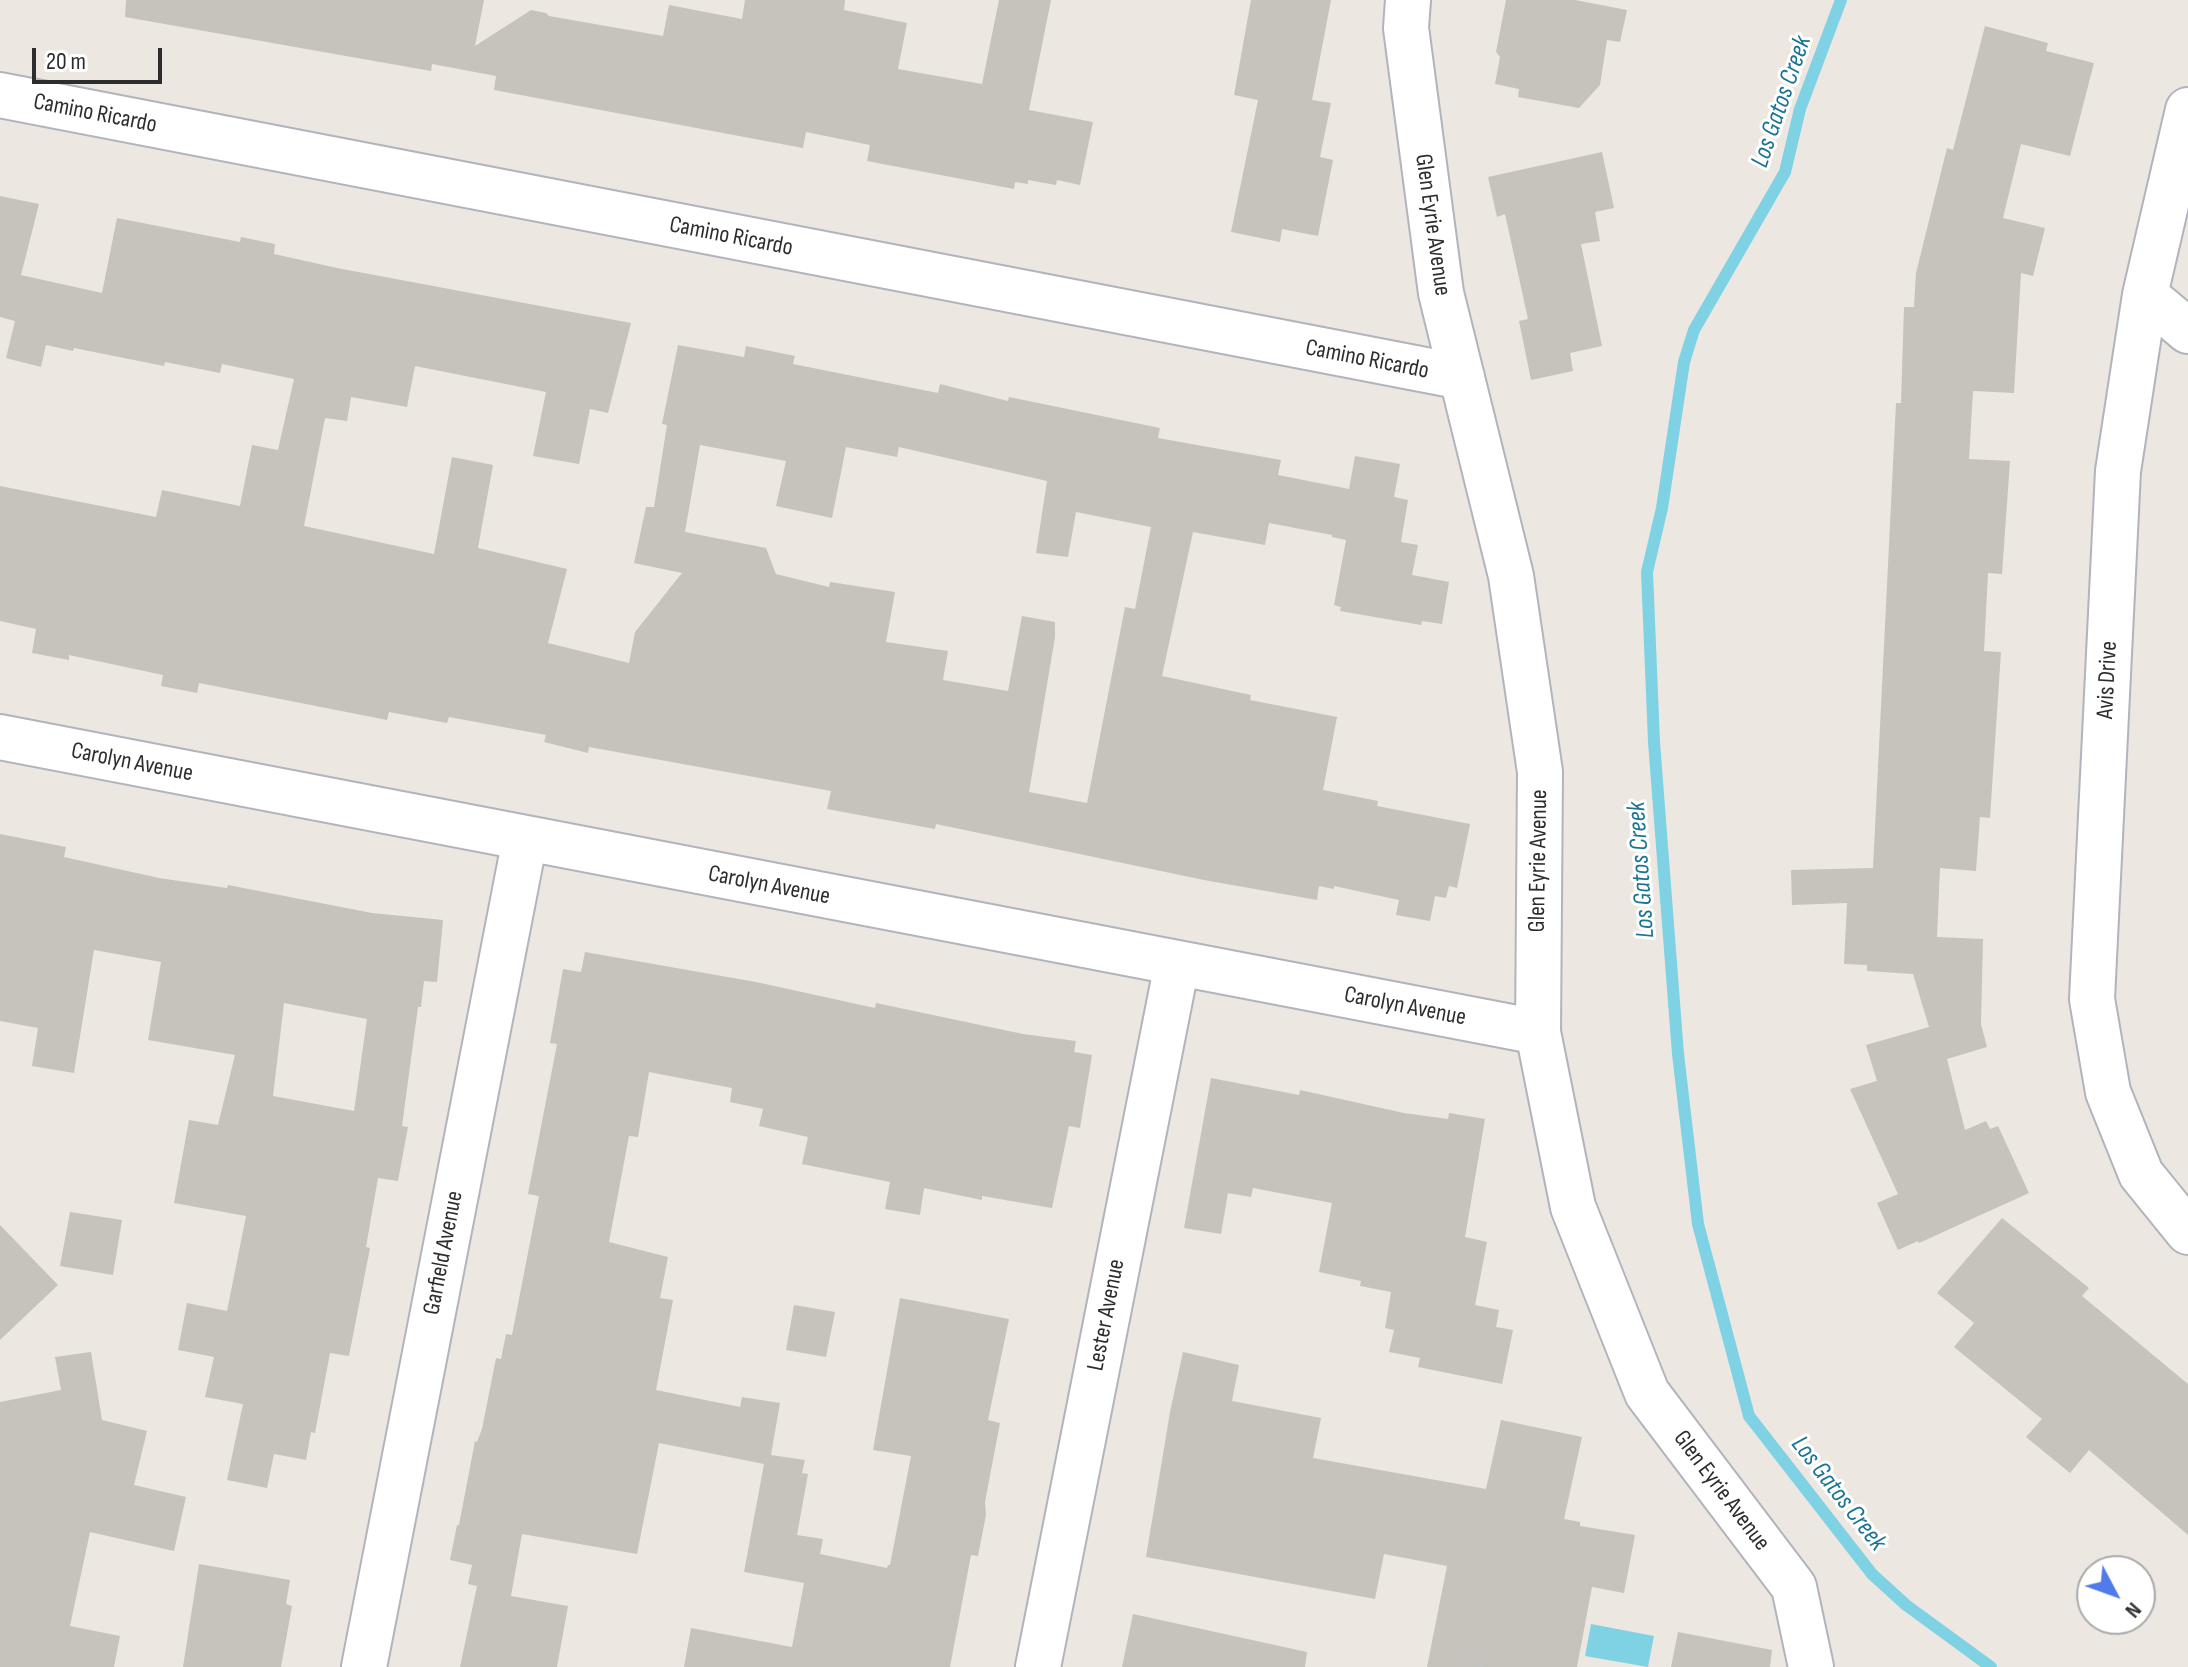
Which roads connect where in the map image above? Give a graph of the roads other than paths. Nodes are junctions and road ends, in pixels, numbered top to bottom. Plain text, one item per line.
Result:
1 (1408, 0) edge
2 (0, 95) edge
3 (2188, 110) edge
4 (2145, 295) junction
5 (2188, 331) edge
6 (1462, 377) junction
7 (0, 737) edge
8 (525, 839) junction
9 (1177, 964) junction
10 (1538, 1032) junction
11 (2188, 1232) edge
12 (364, 1667) edge
13 (1038, 1667) edge
14 (1811, 1667) edge

1 - 6 street, Glen Eyrie Avenue
2 - 6 street, Camino Ricardo
3 - 4 street, Avis Drive
4 - 5 street
4 - 11 street, Avis Drive
6 - 10 street, Glen Eyrie Avenue
7 - 8 street, Carolyn Avenue
8 - 9 street, Carolyn Avenue
8 - 12 street, Garfield Avenue
9 - 10 street, Carolyn Avenue
9 - 13 street, Lester Avenue
10 - 14 street, Glen Eyrie Avenue

